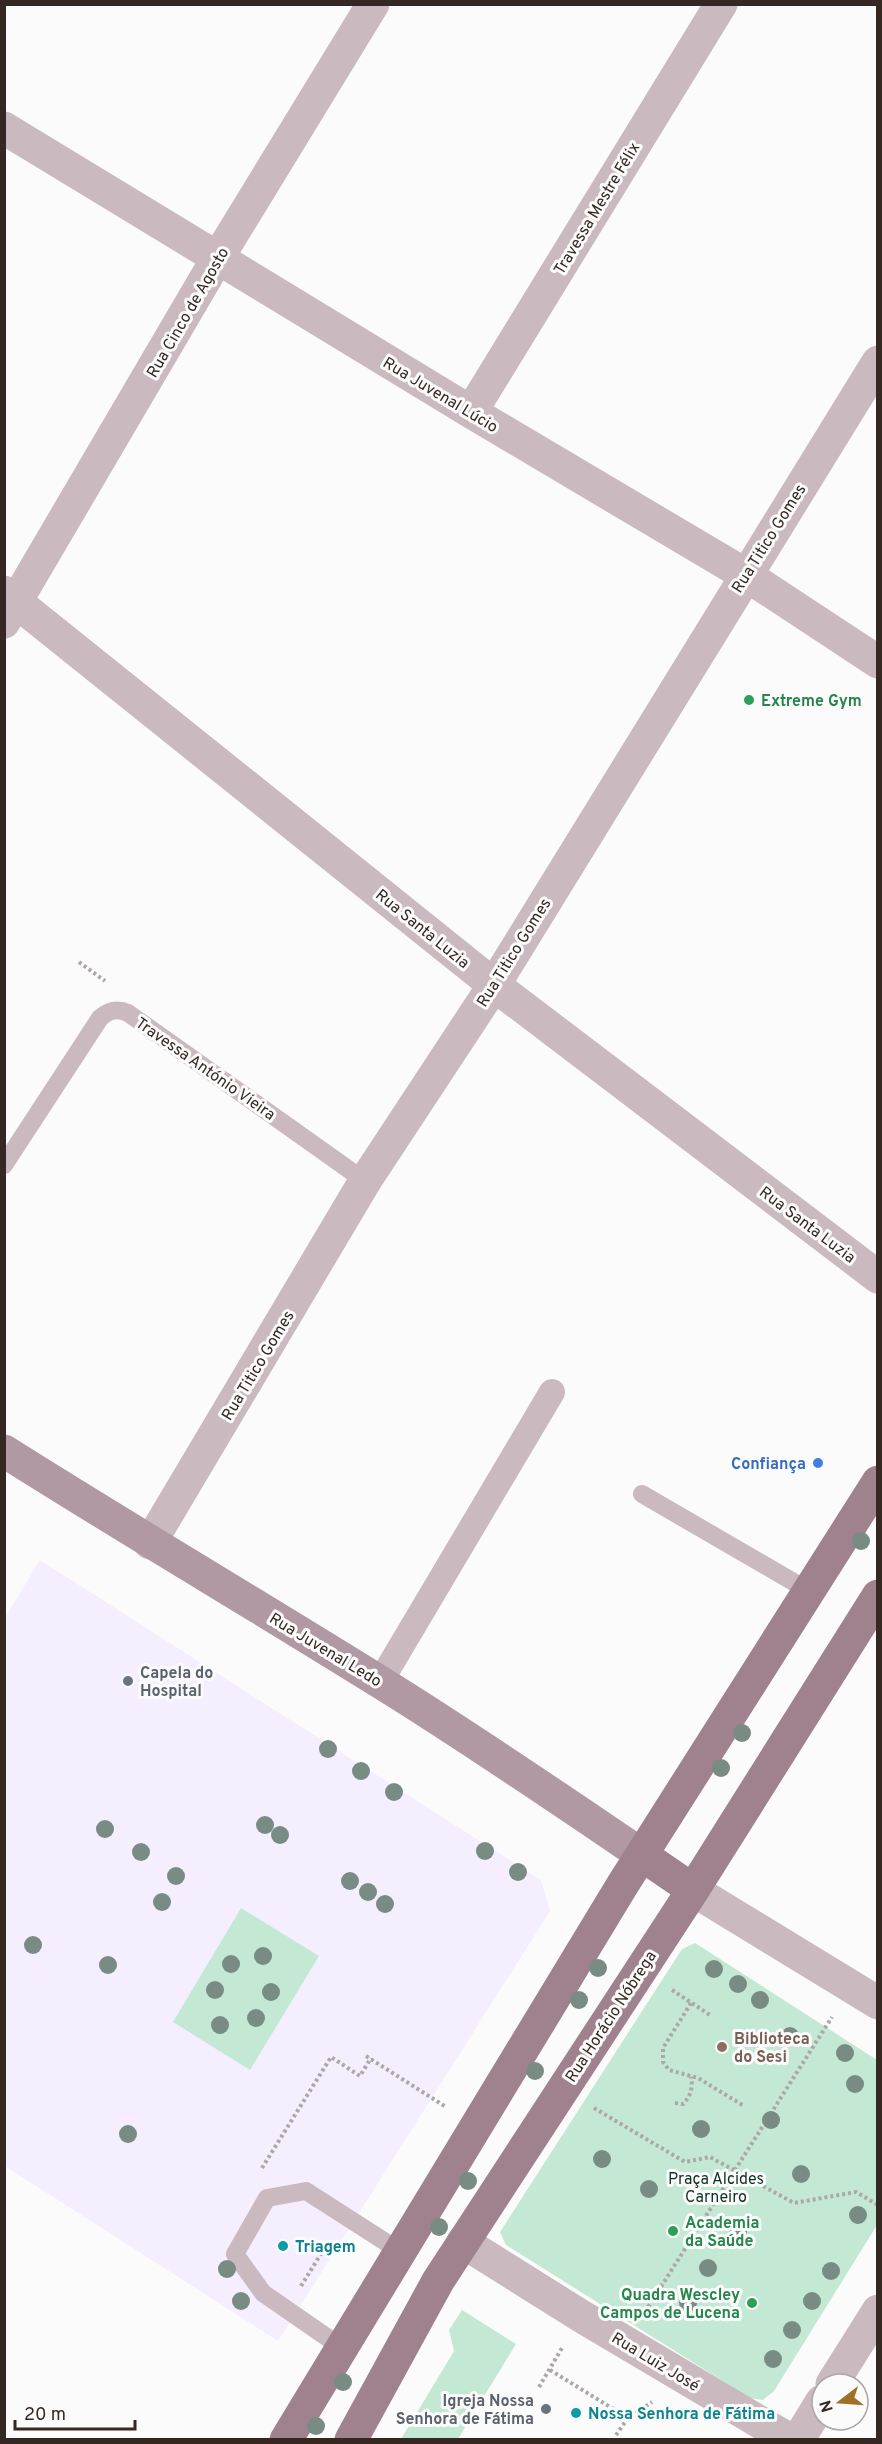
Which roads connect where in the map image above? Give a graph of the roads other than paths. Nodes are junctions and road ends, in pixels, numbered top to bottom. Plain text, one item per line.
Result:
1 (721, 4) edge
2 (367, 7) edge
3 (4, 128) edge
4 (217, 259) junction
5 (878, 362) edge
6 (471, 412) junction
7 (746, 575) junction
8 (9, 605) edge
9 (878, 663) edge
10 (494, 985) junction
11 (4, 1165) edge
12 (365, 1181) junction
13 (878, 1277) edge
14 (552, 1392) dead end
15 (4, 1451) edge
16 (878, 1482) edge
17 (642, 1494) dead end
18 (150, 1544) junction
19 (809, 1592) junction
20 (878, 1596) edge
21 (380, 1682) junction
22 (648, 1844) junction
23 (693, 1890) junction
24 (864, 1995) edge
25 (463, 2242) junction
26 (402, 2252) junction
27 (878, 2312) edge
28 (341, 2347) junction
29 (840, 2372) edge
30 (810, 2420) edge
31 (286, 2439) edge
32 (351, 2439) edge
33 (790, 2439) edge
34 (798, 2439) edge

1 - 6 street, Travessa Mestre Félix
2 - 4 street, Rua Cinco de Agosto
3 - 4 street, Rua Juvenal Lúcio
4 - 6 street, Rua Juvenal Lúcio
4 - 8 street, Rua Cinco de Agosto
5 - 7 street, Rua Titico Gomes
6 - 7 street, Rua Juvenal Lúcio
7 - 9 street, Rua Juvenal Lúcio
7 - 10 street, Rua Titico Gomes
8 - 10 street, Rua Santa Luzia
10 - 12 street, Rua Titico Gomes
10 - 13 street, Rua Santa Luzia
11 - 12 lane, Travessa António Vieira
12 - 18 street, Rua Titico Gomes
14 - 21 street
15 - 18 main road, Rua Juvenal Ledo
16 - 19 main road
17 - 19 lane
18 - 21 main road, Rua Juvenal Ledo
19 - 22 main road
20 - 23 main road, Rua Horácio Nóbrega
21 - 22 main road, Rua Juvenal Ledo
22 - 23 main road
22 - 26 main road
23 - 24 street
23 - 25 main road, Rua Horácio Nóbrega
25 - 32 main road, Rua Horácio Nóbrega
25 - 33 street, Rua Luiz José
26 - 28 main road
26 - 28 lane
27 - 29 street
28 - 31 main road
30 - 34 street

